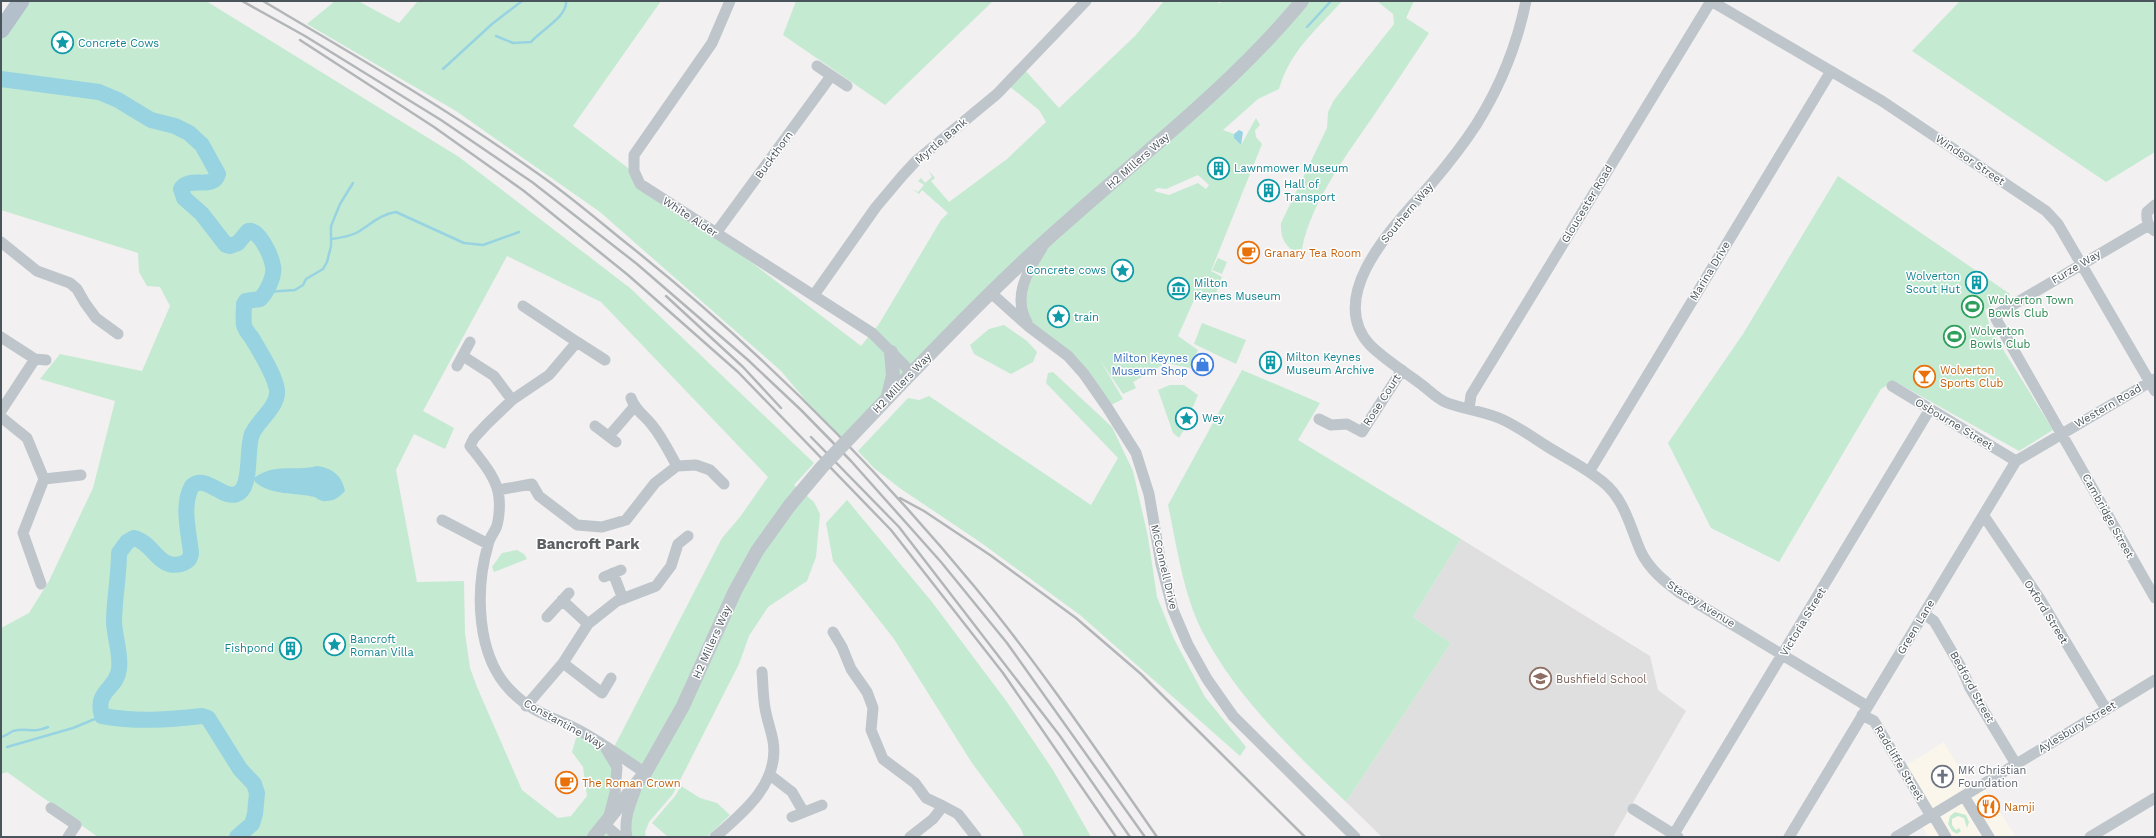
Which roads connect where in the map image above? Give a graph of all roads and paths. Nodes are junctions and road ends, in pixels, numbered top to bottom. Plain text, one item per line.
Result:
1 (21, 1) edge
2 (730, 1) edge
3 (1086, 1) edge
4 (1302, 1) edge
5 (1526, 1) edge
6 (1711, 1) edge
7 (1, 30) edge
8 (817, 66) dead end
9 (1831, 71) junction
10 (831, 76) junction
11 (847, 86) dead end
12 (2155, 205) edge
13 (2152, 228) edge
14 (716, 234) junction
15 (1048, 239) junction
16 (1, 242) edge
17 (2082, 264) junction
18 (990, 292) junction
19 (814, 295) junction
20 (523, 306) dead end
21 (1031, 328) junction
22 (118, 334) dead end
23 (1, 337) edge
24 (470, 342) dead end
25 (577, 342) junction
26 (891, 352) junction
27 (463, 356) junction
28 (605, 360) dead end
29 (457, 366) dead end
30 (1402, 370) junction
31 (912, 373) junction
32 (2153, 384) edge
33 (1892, 386) dead end
34 (887, 398) junction
35 (512, 400) junction
36 (1469, 409) junction
37 (1930, 409) junction
38 (1, 410) edge
39 (1, 418) edge
40 (1319, 419) dead end
41 (595, 426) dead end
42 (2061, 433) junction
43 (2016, 461) junction
44 (677, 466) junction
45 (1589, 472) junction
46 (81, 475) dead end
47 (44, 479) junction
48 (724, 484) dead end
49 (498, 490) junction
50 (1984, 516) junction
51 (442, 520) dead end
52 (688, 536) dead end
53 (488, 544) junction
54 (613, 574) dead end
55 (41, 584) dead end
56 (2155, 598) edge
57 (623, 599) junction
58 (1924, 614) junction
59 (548, 617) dead end
60 (588, 624) junction
61 (832, 632) dead end
62 (1783, 655) junction
63 (563, 663) junction
64 (762, 672) dead end
65 (611, 678) dead end
66 (2155, 680) edge
67 (526, 706) junction
68 (2106, 709) junction
69 (1865, 710) junction
70 (605, 746) junction
71 (2016, 764) junction
72 (770, 774) junction
73 (642, 778) junction
74 (1964, 796) junction
75 (2155, 798) edge
76 (822, 805) dead end
77 (943, 806) junction
78 (51, 808) dead end
79 (1633, 809) dead end
80 (803, 811) junction
81 (1932, 815) junction
82 (792, 817) dead end
83 (606, 823) junction
84 (1676, 836) edge
85 (68, 837) edge
86 (594, 837) edge
87 (619, 837) edge
88 (627, 837) edge
89 (715, 837) edge
90 (910, 837) edge
91 (976, 837) edge
92 (1355, 837) edge
93 (1789, 837) edge
94 (1896, 837) edge
95 (1946, 837) edge
96 (1989, 837) edge
97 (2090, 837) edge

1 - 7 main road
2 - 14 street, White Alder
3 - 19 street, Myrtle Bank
4 - 15 street, H2 Millers Way
5 - 30 street, Southern Way
6 - 9 street, Windsor Street
6 - 36 street, Gloucester Road
8 - 10 street
9 - 17 street, Windsor Street
9 - 45 street, Marina Drive
10 - 11 street
10 - 14 street, Buckthorn
12 - 13 street, Furze Way
13 - 17 street, Furze Way
14 - 19 street, White Alder
15 - 18 street, H2 Millers Way
15 - 21 street
16 - 22 street
17 - 32 street, Windsor Street
17 - 42 street, Furze Way
18 - 21 street, McConnell Drive
18 - 31 street, H2 Millers Way
19 - 26 street, White Alder
20 - 25 street
21 - 92 street, McConnell Drive
23 - 38 street
24 - 27 street
25 - 28 street
25 - 35 street
26 - 31 street, White Alder
26 - 34 street
27 - 29 street
27 - 35 street
30 - 36 street, Southern Way
30 - 40 street, Rose Court
31 - 34 street, H2 Millers Way, bridge
32 - 42 street, Western Road
33 - 37 street, Osbourne Street
34 - 73 street, H2 Millers Way, bridge
35 - 49 street, Constantine Way
36 - 45 street, Stacey Avenue
37 - 43 street, Osbourne Street
37 - 62 street, Victoria Street
39 - 47 street
41 - 44 street
42 - 43 street, Green Lane
42 - 56 street, Cambridge Street
43 - 50 street, Green Lane
44 - 48 street
44 - 49 street
45 - 62 street, Stacey Avenue
46 - 47 street
47 - 55 street
49 - 53 street, Constantine Way
50 - 58 street, Green Lane
50 - 68 street, Oxford Street
51 - 53 street
52 - 57 street
53 - 67 street, Constantine Way
54 - 57 street
57 - 60 street
58 - 69 street, Green Lane
58 - 71 street, Bedford Street
59 - 60 street
60 - 63 street
61 - 77 street
62 - 69 street, Stacey Avenue
62 - 84 street, Victoria Street
63 - 65 street
63 - 67 street
64 - 72 street
66 - 68 street, Aylesbury Street
67 - 70 street, Constantine Way
68 - 71 street, Aylesbury Street
69 - 81 street, Radcliffe Street
69 - 93 street, Green Lane
70 - 73 street, Constantine Way
70 - 83 street
71 - 74 street, Aylesbury Street
72 - 80 street
72 - 89 street
73 - 83 street, H2 Millers Way
73 - 88 street
74 - 81 street, Aylesbury Street
74 - 96 street
75 - 97 street
76 - 80 street
77 - 90 street
77 - 91 street
78 - 85 street
79 - 84 street
80 - 82 street
81 - 94 street, Aylesbury Street
81 - 95 street, Radcliffe Street
83 - 86 street, H2 Millers Way
83 - 87 street

